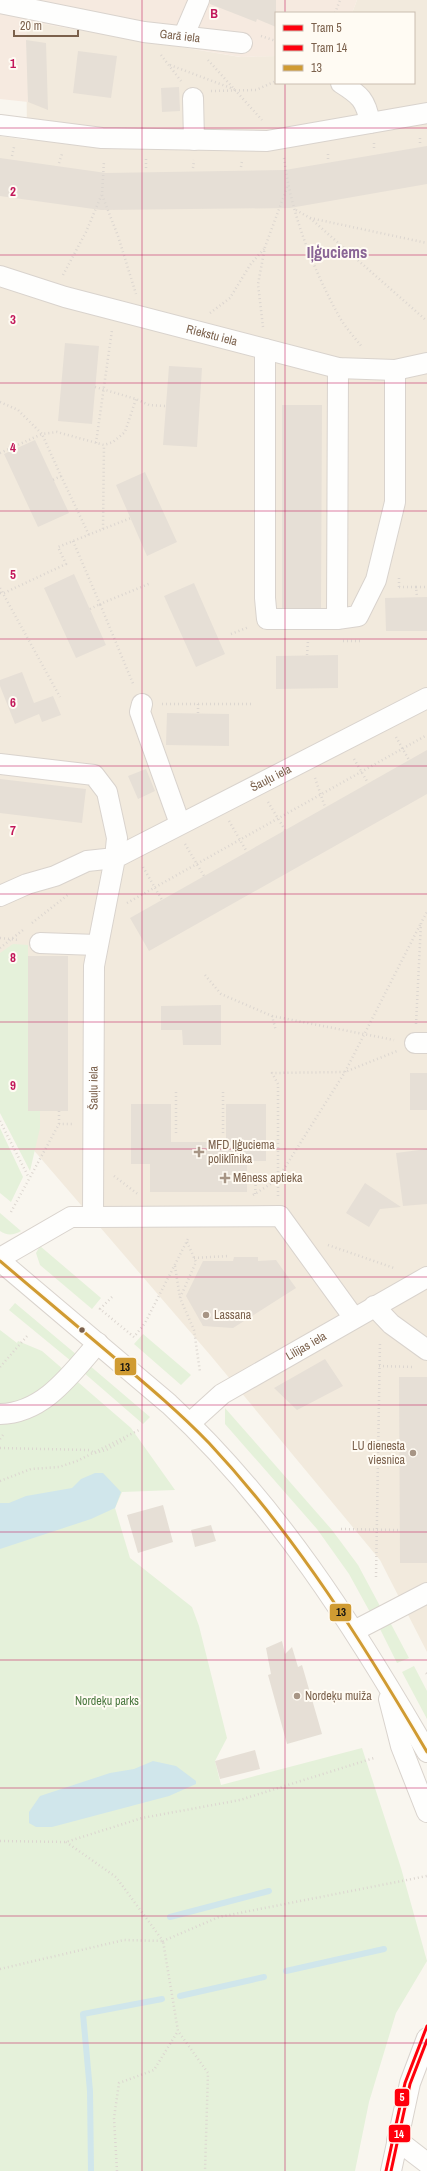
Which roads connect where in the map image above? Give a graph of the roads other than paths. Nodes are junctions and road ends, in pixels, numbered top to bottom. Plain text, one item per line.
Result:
1 (199, 0) edge
2 (7, 9) edge
3 (184, 35) junction
4 (242, 43) dead end
5 (342, 84) edge
6 (192, 98) road end
7 (427, 113) edge
8 (370, 123) junction
9 (0, 125) edge
10 (194, 140) junction
11 (0, 276) edge
12 (266, 349) junction
13 (427, 363) edge
14 (338, 368) junction
15 (395, 370) junction
16 (338, 619) junction
17 (427, 698) edge
18 (142, 704) road end
19 (0, 764) edge
20 (178, 825) junction
21 (124, 854) junction
22 (0, 896) edge
23 (40, 943) dead end
24 (97, 945) junction
25 (93, 1217) junction
26 (0, 1259) edge
27 (427, 1277) edge
28 (377, 1310) junction
29 (354, 1318) junction
30 (98, 1343) junction
31 (423, 1358) edge
32 (0, 1414) edge
33 (190, 1423) junction
34 (427, 1593) edge
35 (354, 1631) junction
36 (382, 1674) junction
37 (427, 1752) edge
38 (427, 1812) edge
39 (427, 2038) edge
40 (397, 2140) junction
41 (427, 2163) edge
42 (391, 2171) edge

1 - 3 street
2 - 3 street, Garā iela
3 - 4 street, Garā iela
5 - 8 street
6 - 10 street
7 - 8 street
8 - 10 street
9 - 10 street
11 - 12 street, Riekstu iela
12 - 14 street, Riekstu iela
12 - 16 street
13 - 15 street, Riekstu iela
14 - 15 street, Riekstu iela
14 - 16 street
15 - 16 street
17 - 20 street, Šauļu iela
18 - 20 street
19 - 21 street
20 - 21 street, Šauļu iela
21 - 22 street, Šauļu iela
21 - 24 street, Šauļu iela
23 - 24 street
24 - 25 street, Šauļu iela
25 - 26 street
25 - 29 street
26 - 30 street
27 - 28 street, Lilijas iela
28 - 29 street, Lilijas iela
28 - 31 street
29 - 33 street, Lilijas iela
30 - 32 street
30 - 33 street
33 - 35 street
34 - 35 street
35 - 36 street
36 - 37 street
36 - 38 street
39 - 40 street
40 - 41 street
40 - 42 street

